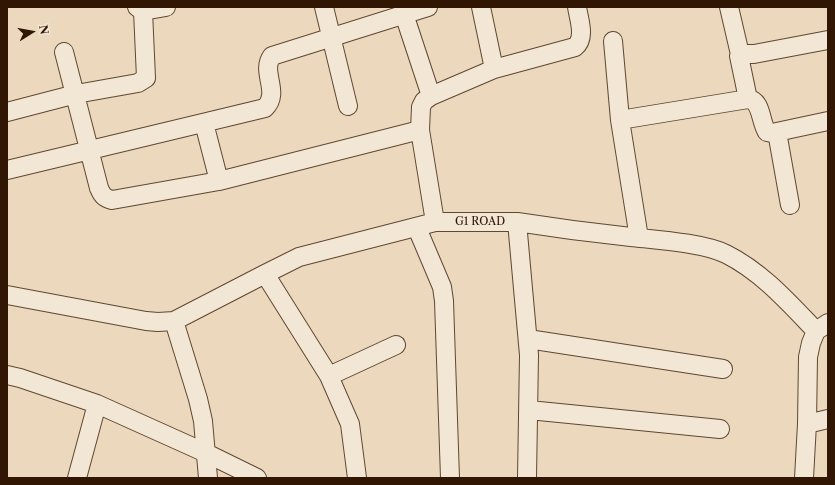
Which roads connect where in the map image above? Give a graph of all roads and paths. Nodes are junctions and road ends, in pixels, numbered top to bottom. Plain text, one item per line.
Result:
1 (166, 7) edge
2 (324, 7) edge
3 (428, 7) edge
4 (481, 7) edge
5 (577, 7) edge
6 (729, 7) edge
7 (140, 9) edge
8 (404, 14) junction
9 (332, 37) junction
10 (828, 40) edge
11 (613, 41) dead end
12 (64, 52) dead end
13 (739, 56) dead end
14 (494, 69) junction
15 (76, 94) junction
16 (431, 96) junction
17 (748, 99) junction
18 (348, 106) dead end
19 (7, 112) edge
20 (620, 120) junction
21 (828, 121) edge
22 (204, 123) junction
23 (420, 130) junction
24 (777, 132) junction
25 (89, 150) junction
26 (7, 170) edge
27 (219, 181) junction
28 (790, 205) dead end
29 (435, 222) junction
30 (517, 222) junction
31 (417, 228) junction
32 (639, 238) junction
33 (265, 274) junction
34 (7, 294) edge
35 (174, 321) junction
36 (822, 327) edge
37 (528, 339) junction
38 (396, 345) dead end
39 (723, 369) dead end
40 (7, 375) edge
41 (329, 376) junction
42 (97, 404) junction
43 (528, 410) junction
44 (828, 419) edge
45 (807, 424) junction
46 (720, 429) dead end
47 (206, 453) junction
48 (77, 478) edge
49 (208, 478) edge
50 (257, 478) edge
51 (357, 478) edge
52 (450, 478) edge
53 (527, 478) edge
54 (804, 478) edge

1 - 7 street
2 - 9 street
3 - 8 street
4 - 14 street
5 - 14 street
6 - 10 street
7 - 15 street
8 - 9 street
8 - 16 street
9 - 18 street
9 - 22 street
11 - 20 street
12 - 15 street
13 - 17 street
14 - 16 street
15 - 19 street
15 - 25 street
16 - 23 street
17 - 20 street
17 - 24 street
20 - 32 street
21 - 24 street
22 - 25 street
22 - 27 street
23 - 27 street
23 - 29 street
24 - 28 street
25 - 26 street
25 - 27 street
29 - 30 street, G1 ROAD
29 - 31 street, G1 ROAD
30 - 32 street
30 - 37 street, G1 ROAD
31 - 33 street, G1 ROAD
31 - 52 street
32 - 36 street
33 - 35 street, G1 ROAD
33 - 41 street
34 - 35 street
35 - 47 street
36 - 45 street
37 - 39 street
37 - 43 street, G1 ROAD
38 - 41 street
40 - 42 street
41 - 51 street
42 - 47 street
42 - 48 street
43 - 46 street
43 - 53 street, G1 ROAD
44 - 45 street
45 - 54 street
47 - 49 street
47 - 50 street

